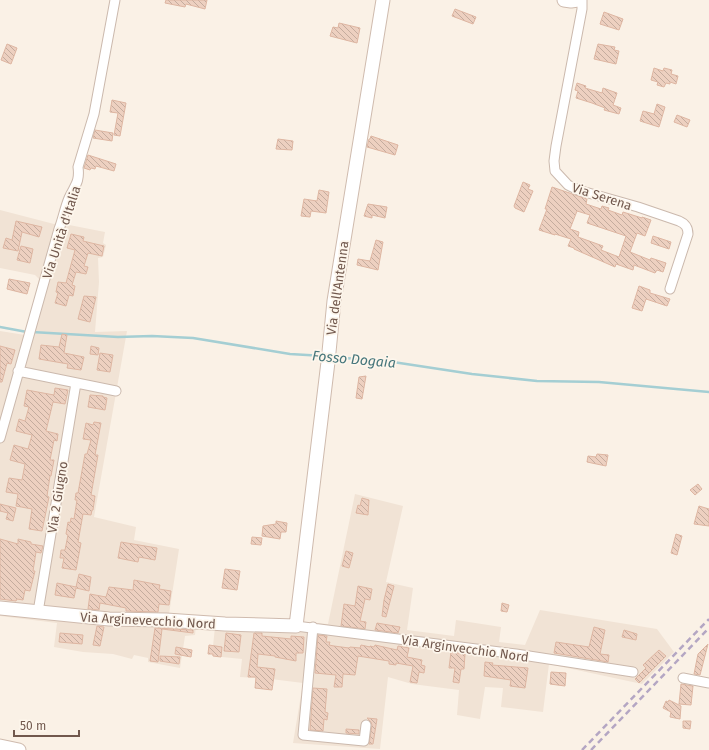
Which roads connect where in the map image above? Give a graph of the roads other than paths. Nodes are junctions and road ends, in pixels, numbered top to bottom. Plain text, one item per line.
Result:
1 (115, 0) edge
2 (383, 0) edge
3 (564, 0) edge
4 (578, 0) edge
5 (582, 0) edge
6 (670, 289) dead end
7 (18, 371) junction
8 (76, 383) junction
9 (116, 391) dead end
10 (0, 438) edge
11 (0, 608) edge
12 (38, 612) junction
13 (296, 626) junction
14 (313, 627) junction
15 (633, 672) dead end
16 (683, 678) dead end
17 (709, 682) edge
18 (366, 725) dead end
19 (0, 746) edge
20 (19, 750) edge

1 - 7 street, Via Unità d'Italia
2 - 13 street, Via dell'Antenna
3 - 4 street
5 - 6 street, Via Serena
7 - 8 street
7 - 10 street, Via Unità d'Italia
8 - 9 street
8 - 12 street, Via 2 Giugno
11 - 12 street, Via Arginevecchio Nord
12 - 13 street, Via Arginevecchio Nord
13 - 14 street, Via Arginvecchio Nord
14 - 15 street, Via Arginvecchio Nord
14 - 18 street
16 - 17 street
19 - 20 street

